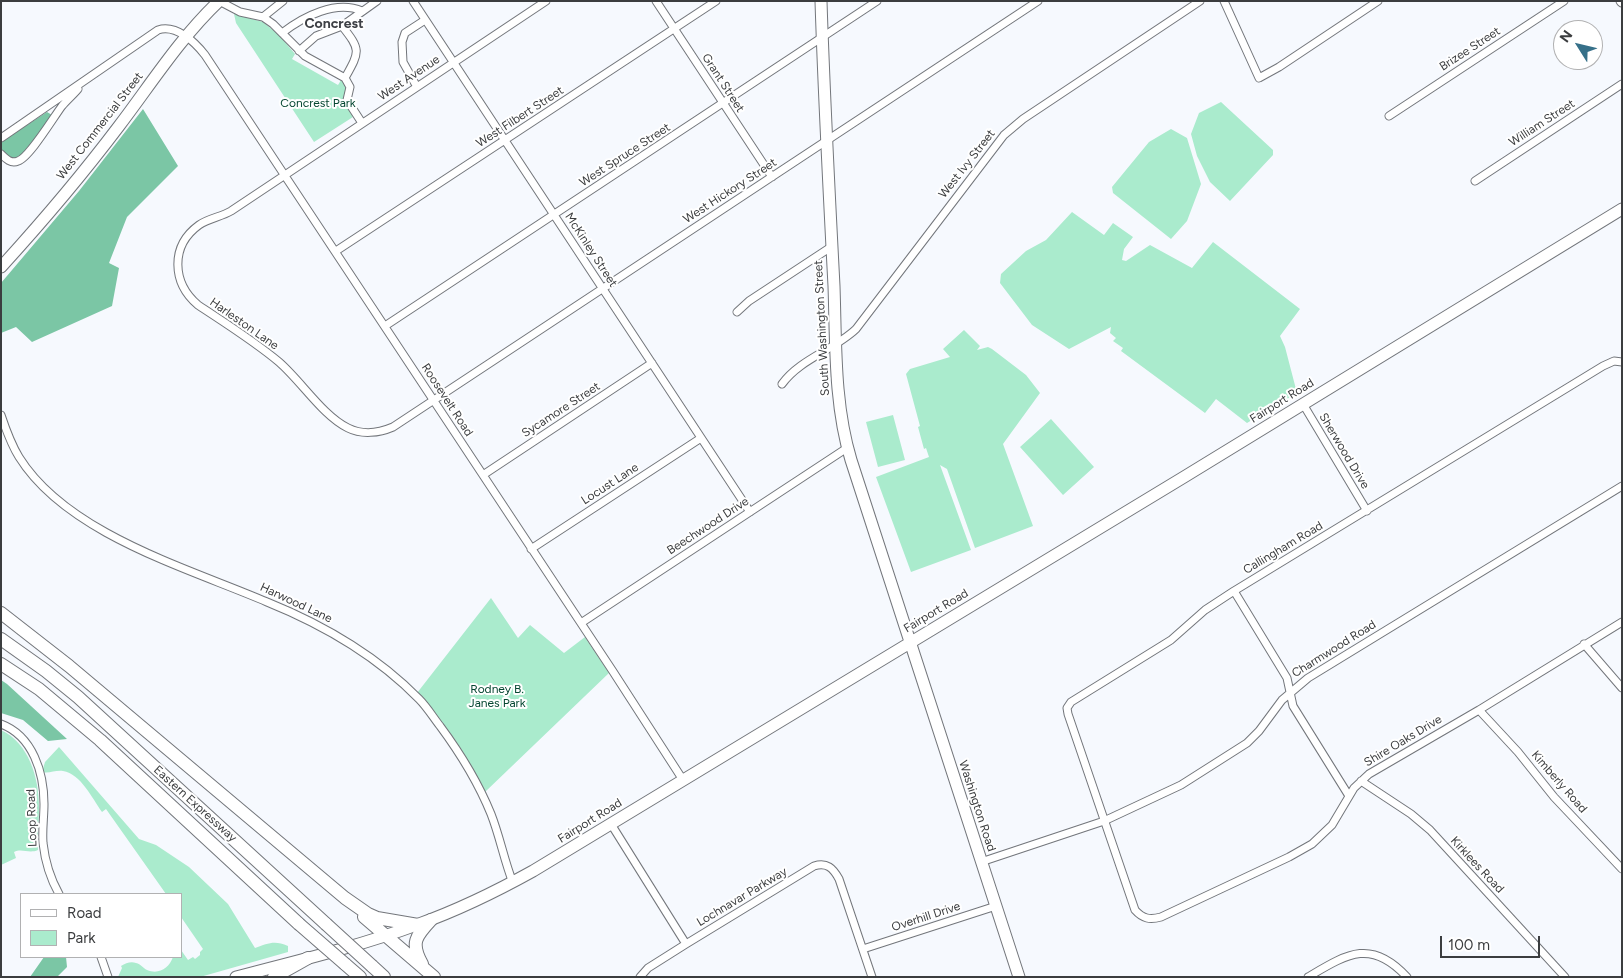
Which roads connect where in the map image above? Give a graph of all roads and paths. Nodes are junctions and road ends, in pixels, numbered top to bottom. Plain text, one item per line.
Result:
1 (283, 1) edge
2 (377, 1) edge
3 (413, 1) edge
4 (546, 1) edge
5 (656, 1) edge
6 (716, 1) edge
7 (821, 1) edge
8 (877, 1) edge
9 (1038, 1) edge
10 (1200, 1) edge
11 (1224, 1) edge
12 (1378, 1) edge
13 (1564, 1) edge
14 (216, 2) edge
15 (362, 11) junction
16 (263, 16) junction
17 (425, 20) junction
18 (342, 26) junction
19 (674, 29) junction
20 (282, 33) junction
21 (186, 36) junction
22 (822, 37) junction
23 (299, 51) junction
24 (453, 63) junction
25 (345, 78) junction
26 (88, 79) junction
27 (1622, 84) edge
28 (417, 86) junction
29 (723, 103) junction
30 (47, 107) junction
31 (57, 114) junction
32 (1389, 116) dead end
33 (362, 123) junction
34 (1, 138) edge
35 (504, 140) junction
36 (827, 140) junction
37 (1, 154) edge
38 (285, 175) junction
39 (772, 177) junction
40 (1475, 180) dead end
41 (1622, 209) edge
42 (554, 215) junction
43 (832, 247) junction
44 (336, 251) junction
45 (1, 267) edge
46 (603, 289) junction
47 (737, 312) dead end
48 (385, 326) junction
49 (836, 343) junction
50 (1622, 362) edge
51 (652, 363) junction
52 (782, 384) dead end
53 (434, 400) junction
54 (1303, 404) junction
55 (1, 416) edge
56 (701, 438) junction
57 (847, 448) junction
58 (483, 475) junction
59 (1622, 486) edge
60 (1367, 510) junction
61 (750, 512) junction
62 (531, 548) junction
63 (1234, 591) junction
64 (1, 613) edge
65 (1, 620) edge
66 (1622, 622) edge
67 (581, 623) junction
68 (27, 634) junction
69 (1, 639) edge
70 (910, 643) junction
71 (1584, 644) junction
72 (1, 664) edge
73 (1622, 688) edge
74 (1290, 692) junction
75 (1479, 710) junction
76 (1, 724) edge
77 (683, 780) junction
78 (1361, 781) junction
79 (1349, 796) junction
80 (1104, 821) junction
81 (612, 824) junction
82 (981, 862) junction
83 (1622, 869) edge
84 (513, 883) junction
85 (58, 893) edge
86 (345, 898) junction
87 (996, 906) junction
88 (431, 920) junction
89 (418, 925) junction
90 (387, 935) junction
91 (686, 944) junction
92 (864, 949) junction
93 (101, 958) edge
94 (308, 958) junction
95 (345, 964) junction
96 (431, 974) edge
97 (108, 977) edge
98 (236, 977) edge
99 (274, 977) edge
100 (353, 977) edge
101 (360, 977) edge
102 (384, 977) edge
103 (640, 977) edge
104 (872, 977) edge
105 (1019, 977) edge
106 (1308, 977) edge
107 (1407, 977) edge
108 (1565, 977) edge

1 - 16 street
2 - 15 street
3 - 17 street, McKinley Street
4 - 24 street, West Avenue
5 - 19 street, Grant Street
6 - 19 street, West Filbert Street
7 - 22 main road, South Washington Street
8 - 22 street, West Spruce Street
9 - 36 street, West Hickory Street
10 - 49 street, West Ivy Street
11 - 12 street
13 - 32 street, Brizee Street
14 - 16 street
14 - 21 main road, West Commercial Street
15 - 18 street
15 - 20 street
16 - 20 street
17 - 24 street, McKinley Street
17 - 28 street
18 - 23 street
18 - 25 street
19 - 29 street, Grant Street
19 - 35 street, West Filbert Street
20 - 23 street
21 - 26 street
21 - 38 street, Roosevelt Road
21 - 45 main road, West Commercial Street
22 - 29 street, West Spruce Street
22 - 36 main road, South Washington Street
23 - 25 street
24 - 28 street, West Avenue
24 - 35 street, McKinley Street
25 - 33 street
26 - 30 street
26 - 31 street
27 - 40 street, William Street
28 - 33 street, West Avenue
29 - 39 street, Grant Street
29 - 42 street, West Spruce Street
30 - 31 street
30 - 34 street
31 - 37 street
33 - 38 street, West Avenue
35 - 42 street, McKinley Street
35 - 44 street, West Filbert Street
36 - 39 street, West Hickory Street
36 - 43 main road, South Washington Street
38 - 44 street, Roosevelt Road
38 - 53 street, Harleston Lane
39 - 46 street, West Hickory Street
41 - 54 main road, Fairport Road
42 - 46 street, McKinley Street
42 - 48 street, West Spruce Street
43 - 47 street
43 - 49 main road, South Washington Street
44 - 48 street, Roosevelt Road
46 - 51 street, McKinley Street
46 - 53 street, West Hickory Street
48 - 53 street, Roosevelt Road
49 - 52 street, West Ivy Street
49 - 57 main road, South Washington Street
50 - 60 street, Callingham Road
51 - 56 street, McKinley Street
51 - 58 street, Sycamore Street
53 - 58 street, Roosevelt Road
54 - 60 street, Sherwood Drive
54 - 70 main road, Fairport Road
55 - 84 street, Harwood Lane
56 - 61 street, McKinley Street
56 - 62 street, Locust Lane
57 - 61 street, Beechwood Drive
57 - 70 main road, South Washington Street
58 - 62 street, Roosevelt Road
59 - 74 street, Charmwood Road
60 - 63 street, Callingham Road
61 - 67 street, Beechwood Drive
62 - 67 street, Roosevelt Road
63 - 74 street
63 - 80 street, Callingham Road
64 - 68 highway
65 - 68 highway
66 - 71 street, Shire Oaks Drive
67 - 77 street, Roosevelt Road
68 - 86 highway
69 - 102 highway, Eastern Expressway, bridge
70 - 77 main road, Fairport Road
70 - 82 main road, Washington Road
71 - 73 street
71 - 75 street, Shire Oaks Drive
72 - 95 highway, Eastern Expressway, bridge
74 - 79 street
74 - 80 street, Charmwood Road
75 - 78 street, Shire Oaks Drive
75 - 83 street, Kimberly Road
76 - 85 street, Loop Road
77 - 81 main road, Fairport Road
78 - 79 street, Shire Oaks Drive
78 - 108 street, Kirklees Road
79 - 80 street, Shire Oaks Drive
80 - 82 street, Charmwood Road
81 - 84 main road, Fairport Road
81 - 91 street
82 - 87 main road, Washington Road
84 - 88 main road, Fairport Road
86 - 89 highway
86 - 90 highway
87 - 92 street, Overhill Drive
87 - 105 main road, Washington Road
88 - 89 main road, Fairport Road
88 - 96 highway
89 - 90 main road, Fairport Road
90 - 94 main road, Fairport Road
90 - 96 highway
91 - 92 street, Lochnavar Parkway
91 - 103 street
92 - 104 street, Lochnavar Parkway
93 - 97 street
94 - 98 main road, Fairport Road
94 - 99 highway
95 - 100 highway
95 - 101 highway, Eastern Expressway
106 - 107 street

